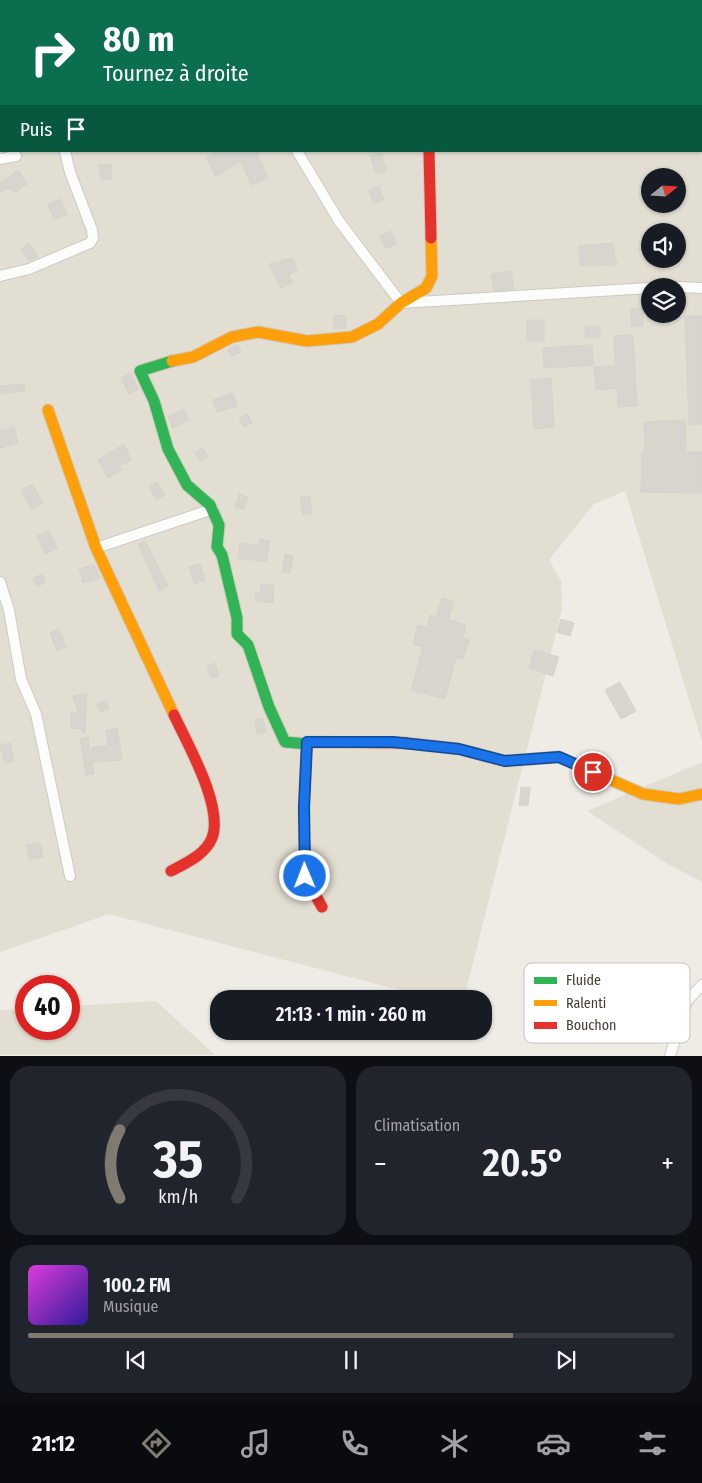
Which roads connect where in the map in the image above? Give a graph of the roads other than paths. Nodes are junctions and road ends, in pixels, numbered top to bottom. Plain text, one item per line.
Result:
1 (65, 152) edge
2 (298, 152) edge
3 (429, 152) edge
4 (16, 156) dead end
5 (0, 159) edge
6 (0, 276) edge
7 (686, 287) edge
8 (702, 288) edge
9 (641, 289) edge
10 (401, 303) junction
11 (48, 410) dead end
12 (213, 509) junction
13 (96, 548) junction
14 (0, 582) edge
15 (307, 744) junction
16 (702, 794) edge
17 (171, 871) dead end
18 (70, 876) dead end
19 (322, 907) dead end
20 (702, 985) edge
21 (690, 998) edge
22 (674, 1043) edge
23 (670, 1056) edge

1 - 6 street
2 - 10 street
3 - 10 street
4 - 5 street
7 - 8 street
9 - 10 street
10 - 12 street
11 - 13 street
12 - 13 street
12 - 15 street
13 - 17 street
14 - 18 street
15 - 16 street
15 - 19 street
20 - 21 street
22 - 23 street

